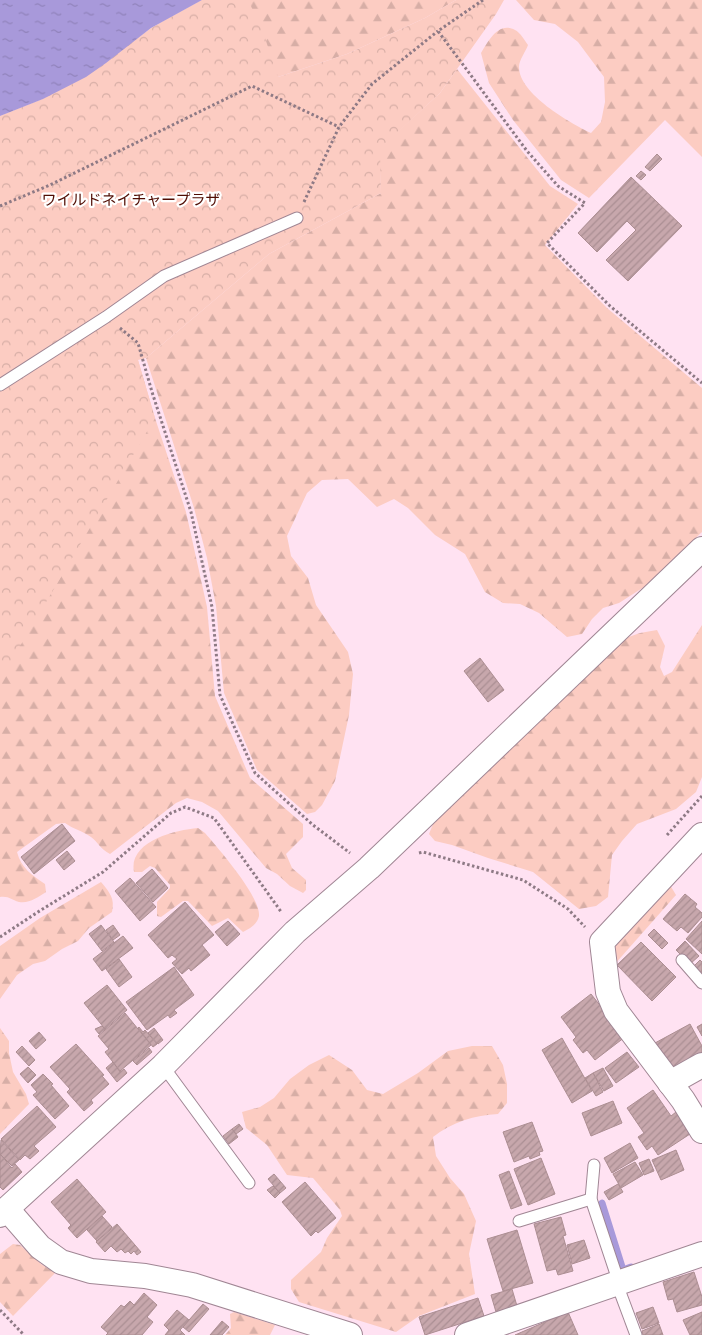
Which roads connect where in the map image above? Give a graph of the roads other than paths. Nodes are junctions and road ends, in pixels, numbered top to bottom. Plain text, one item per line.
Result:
1 (297, 218) road end
2 (0, 385) edge
3 (702, 549) edge
4 (702, 835) edge
5 (682, 960) dead end
6 (702, 983) edge
7 (702, 1065) edge
8 (163, 1066) junction
9 (670, 1083) junction
10 (702, 1131) edge
11 (594, 1165) dead end
12 (249, 1183) dead end
13 (591, 1199) junction
14 (4, 1212) edge
15 (519, 1221) dead end
16 (702, 1254) edge
17 (618, 1283) junction
18 (350, 1335) edge
19 (467, 1335) edge
20 (636, 1335) edge

1 - 2 lane
3 - 8 street
4 - 9 street
5 - 6 lane
7 - 9 street
8 - 12 lane
8 - 14 street
9 - 10 street
11 - 13 lane
13 - 15 lane
13 - 17 lane
14 - 18 street
16 - 17 street
17 - 19 street
17 - 20 lane

